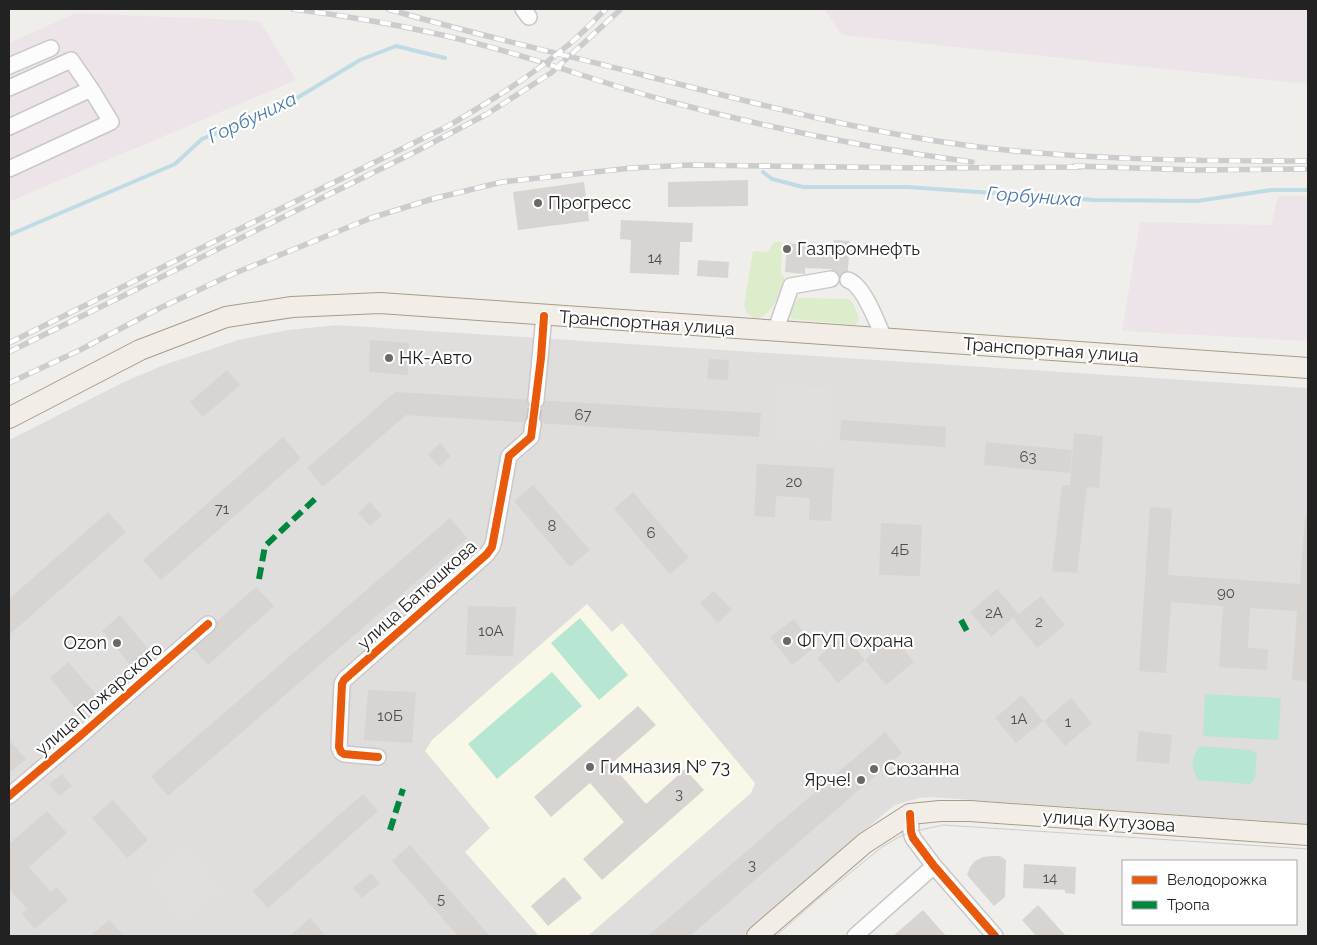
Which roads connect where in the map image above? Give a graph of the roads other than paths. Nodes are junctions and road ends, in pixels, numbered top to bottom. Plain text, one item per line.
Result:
1 (51, 48) dead end
2 (9, 66) edge
3 (9, 88) edge
4 (91, 89) junction
5 (9, 127) edge
6 (9, 169) edge
7 (831, 279) dead end
8 (848, 280) dead end
9 (544, 316) junction
10 (776, 332) junction
11 (884, 338) junction
12 (1308, 368) edge
13 (536, 400) tunnel mouth
14 (9, 418) edge
15 (533, 424) tunnel mouth
16 (208, 624) dead end
17 (378, 757) dead end
18 (9, 796) edge
19 (910, 814) junction
20 (1308, 835) edge
21 (934, 866) junction
22 (757, 936) edge
23 (855, 936) edge
24 (995, 936) edge

1 - 2 street
3 - 4 street
4 - 5 street
4 - 6 street
7 - 10 street
8 - 11 street
9 - 10 main road, Транспортная улица
9 - 13 street
9 - 14 main road, Транспортная улица
10 - 11 main road, Транспортная улица
11 - 12 main road, Транспортная улица
15 - 17 street, улица Батюшкова
16 - 18 street, улица Пожарского
19 - 20 main road, улица Кутузова
19 - 21 street
19 - 22 main road
21 - 23 street
21 - 24 street

